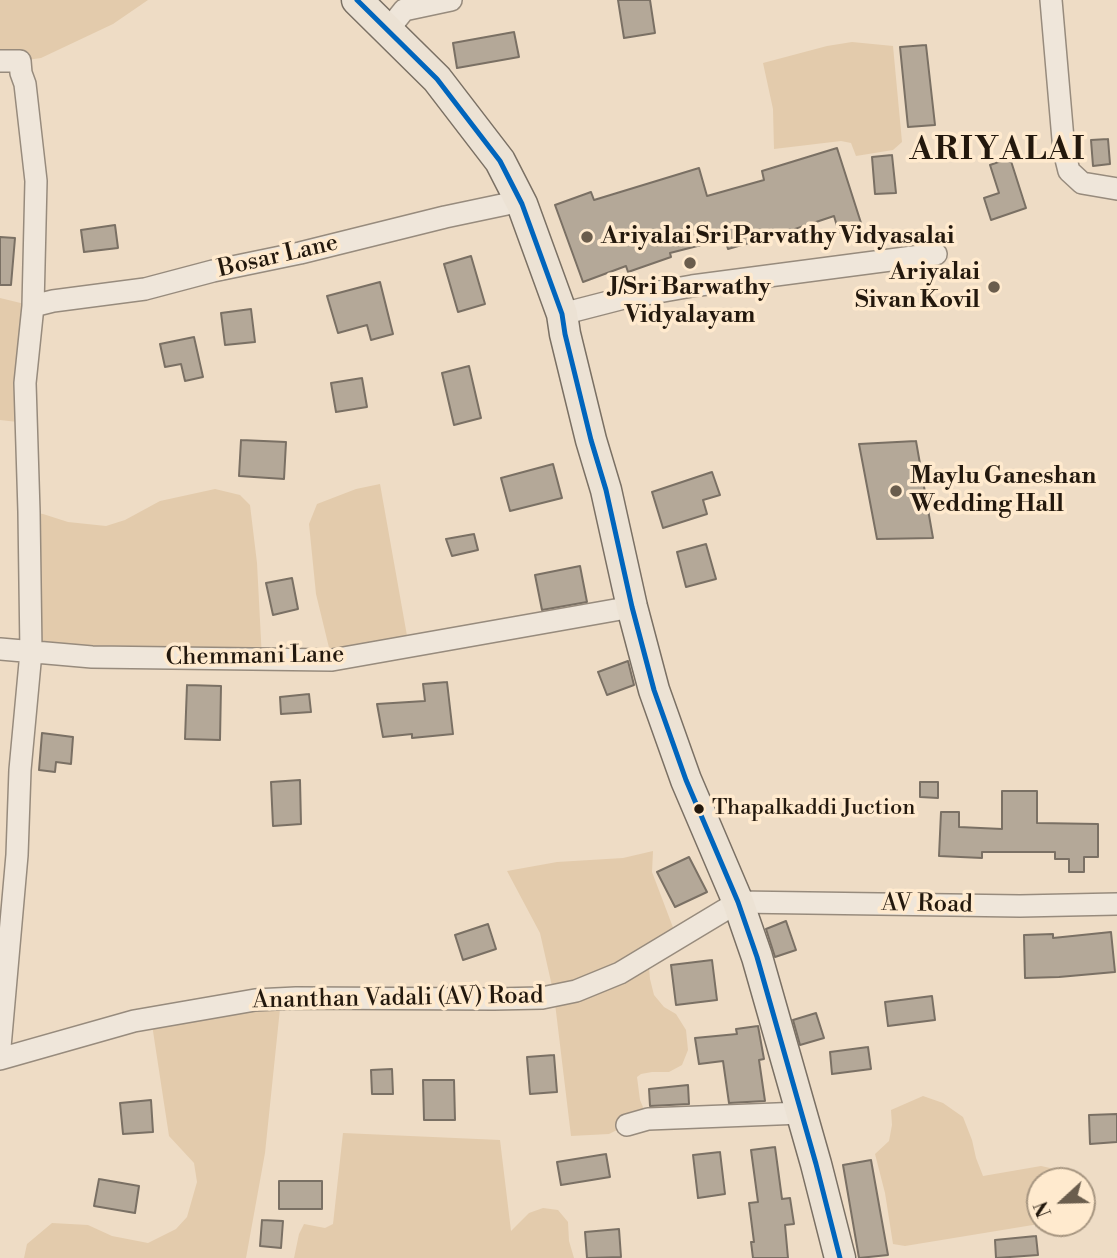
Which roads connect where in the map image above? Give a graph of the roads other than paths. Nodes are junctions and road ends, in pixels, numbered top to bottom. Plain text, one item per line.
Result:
1 (358, 0) edge
2 (451, 0) edge
3 (1051, 0) edge
4 (388, 30) junction
5 (0, 61) edge
6 (1117, 189) edge
7 (521, 201) junction
8 (936, 254) dead end
9 (33, 306) junction
10 (562, 314) junction
11 (632, 607) junction
12 (0, 649) edge
13 (31, 652) junction
14 (738, 902) junction
15 (1117, 904) edge
16 (5, 940) edge
17 (0, 1046) edge
18 (0, 1059) edge
19 (802, 1113) junction
20 (627, 1125) dead end
21 (840, 1258) edge

1 - 4 highway
2 - 4 street
3 - 6 street
4 - 7 highway
5 - 9 street
7 - 9 street, Bosar Lane
7 - 10 highway
8 - 10 street
9 - 13 street
10 - 11 highway
11 - 13 street, Chemmani Lane
11 - 14 highway
12 - 13 street, Chemmani Lane
13 - 16 street
14 - 15 street, AV Road
14 - 18 street, Ananthan Vadali (AV) Road
14 - 19 highway
16 - 17 street
19 - 20 street
19 - 21 highway

